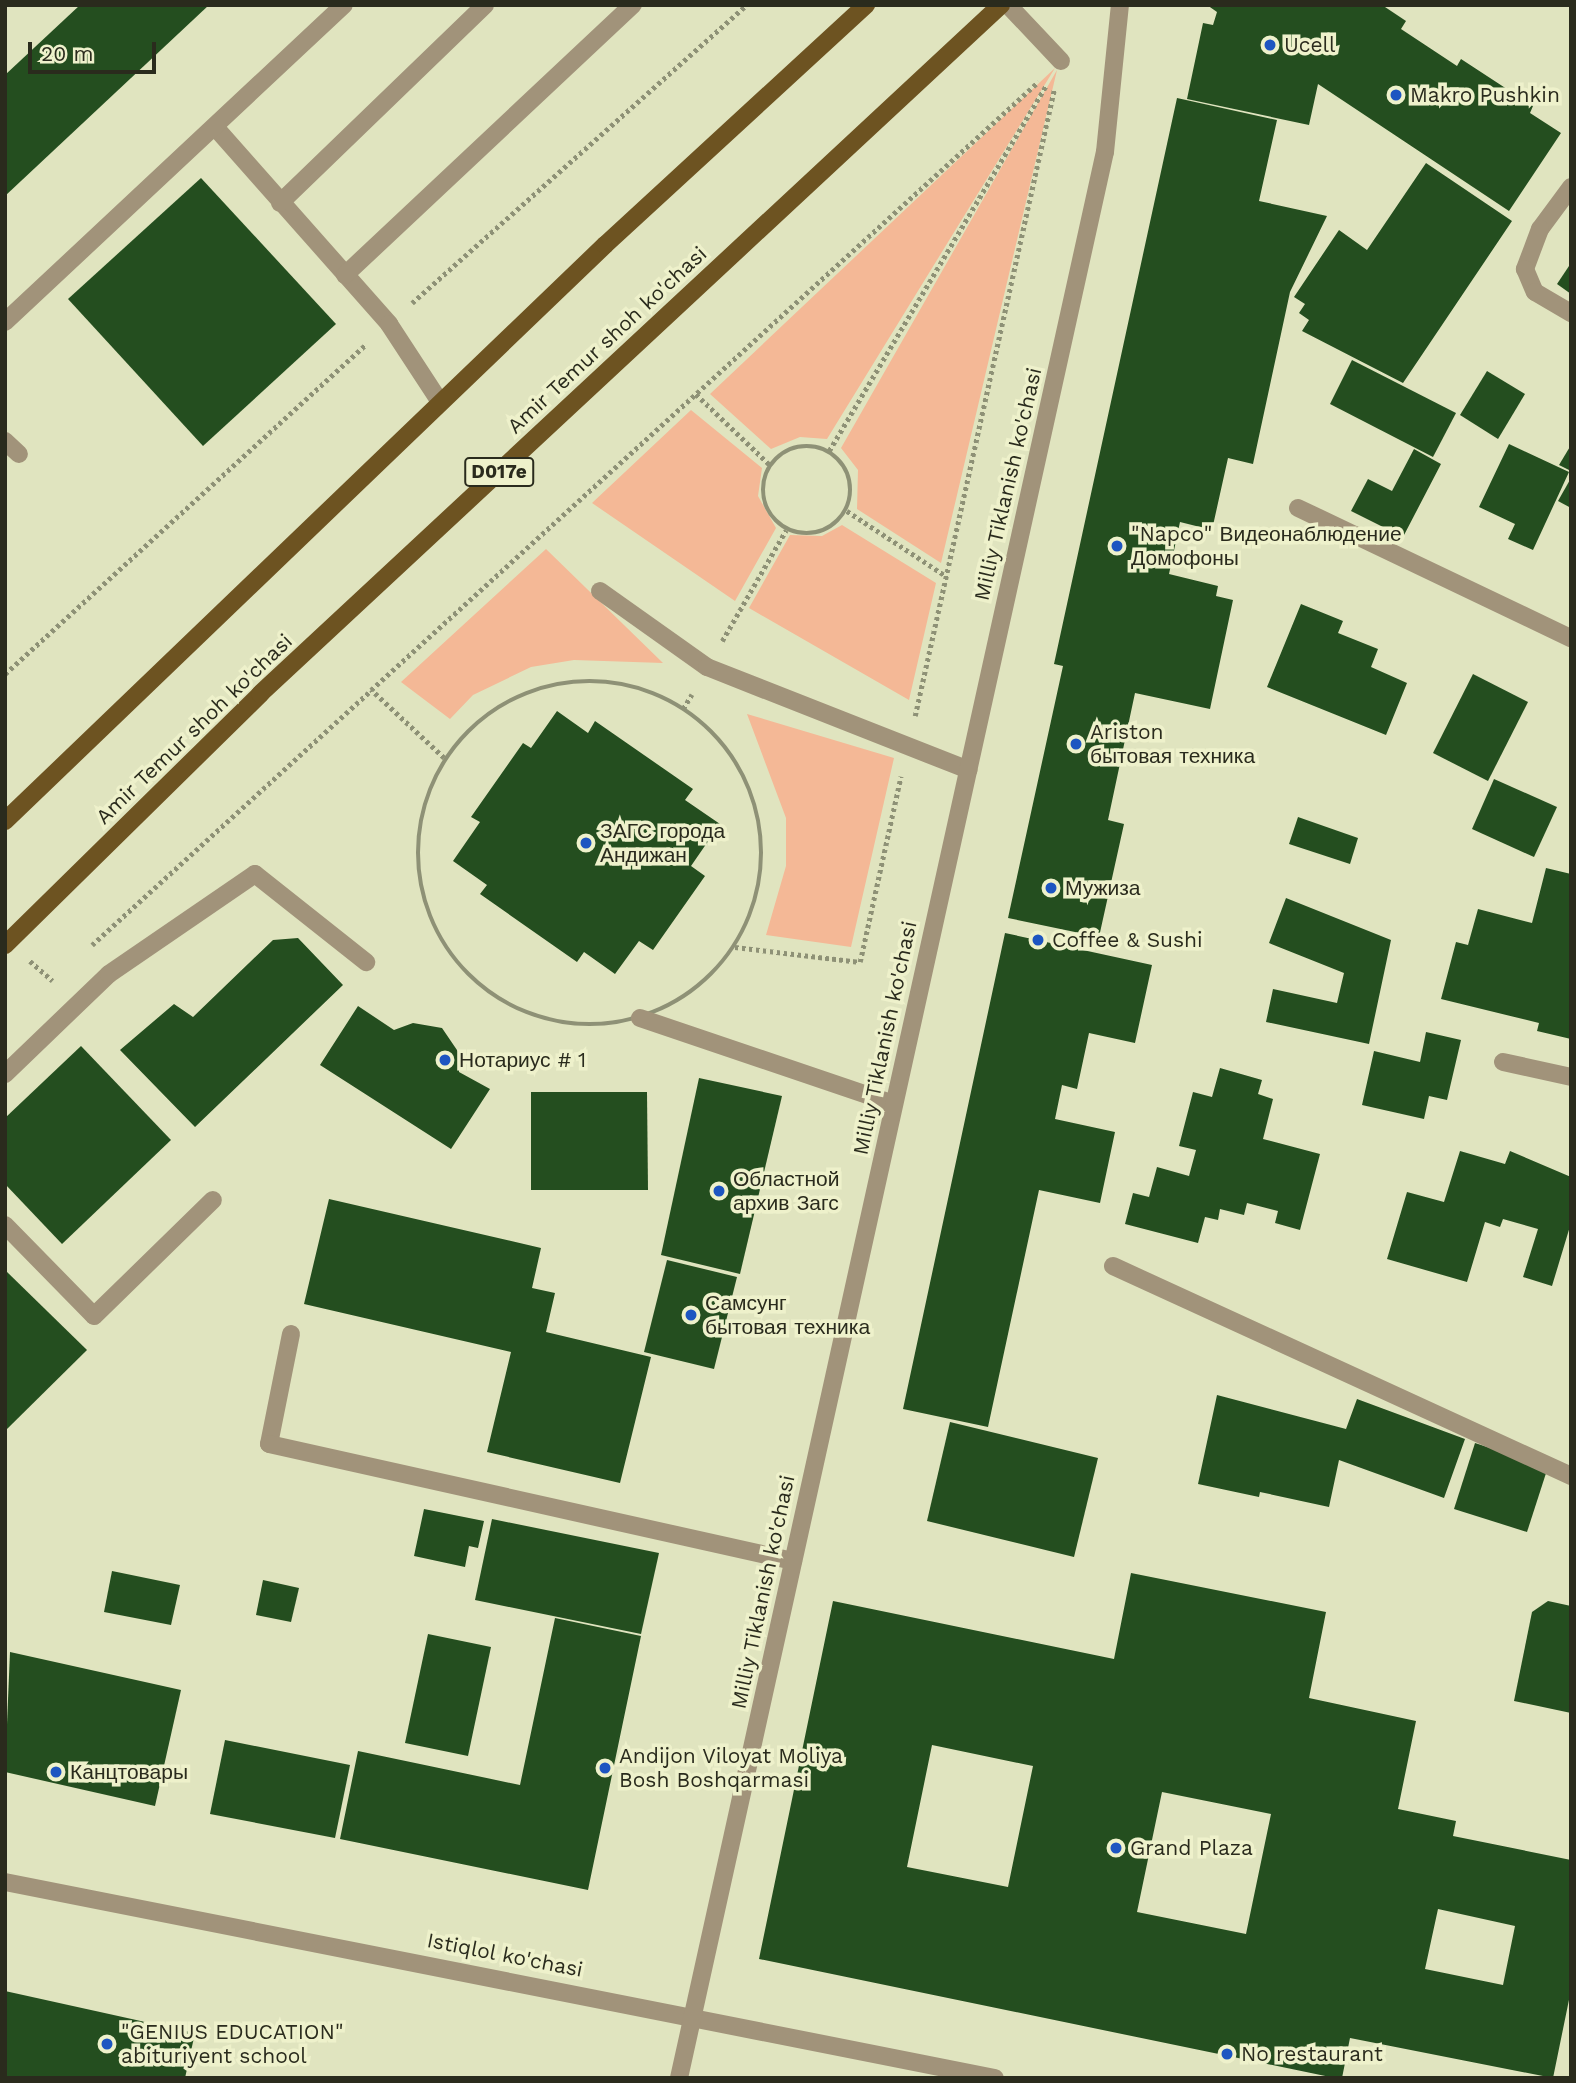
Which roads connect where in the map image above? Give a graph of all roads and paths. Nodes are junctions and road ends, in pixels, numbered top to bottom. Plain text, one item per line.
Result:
1 (344, 5) edge
2 (485, 5) edge
3 (633, 5) edge
4 (866, 5) edge
5 (1001, 5) edge
6 (1008, 5) edge
7 (1120, 5) edge
8 (1060, 61) junction
9 (215, 127) junction
10 (1571, 187) edge
11 (280, 203) junction
12 (345, 275) junction
13 (1571, 313) edge
14 (5, 322) edge
15 (696, 394) junction
16 (440, 402) junction
17 (5, 441) edge
18 (829, 451) junction
19 (19, 454) dead end
20 (771, 465) junction
21 (1298, 508) dead end
22 (847, 511) junction
23 (786, 530) junction
24 (946, 576) junction
25 (600, 591) dead end
26 (1571, 638) edge
27 (707, 667) junction
28 (371, 690) junction
29 (684, 709) junction
30 (908, 746) junction
31 (444, 758) junction
32 (968, 770) junction
33 (5, 821) edge
34 (5, 945) edge
35 (735, 947) junction
36 (84, 953) dead end
37 (366, 962) dead end
38 (63, 971) dead end
39 (43, 990) dead end
40 (640, 1018) junction
41 (1503, 1062) dead end
42 (5, 1073) edge
43 (1571, 1077) edge
44 (894, 1104) junction
45 (214, 1200) dead end
46 (5, 1224) edge
47 (1113, 1266) dead end
48 (291, 1334) dead end
49 (1571, 1476) edge
50 (793, 1561) junction
51 (5, 1882) edge
52 (693, 2014) junction
53 (679, 2078) edge
54 (995, 2078) edge

1 - 9 street
2 - 11 street
3 - 12 street
4 - 16 main road
5 - 34 main road, Amir Temur shoh ko'chasi / D017e
6 - 8 street
7 - 32 street, Milliy Tiklanish ko'chasi
8 - 15 path
8 - 18 path
8 - 24 path
9 - 11 street
9 - 14 street
10 - 13 street
11 - 12 street
12 - 16 street
15 - 20 path
15 - 28 path
16 - 33 main road
17 - 19 street
18 - 20 path
18 - 22 path
20 - 23 path
21 - 26 street
22 - 23 path
22 - 24 path
23 - 27 path
24 - 30 path
25 - 27 street
27 - 29 path
27 - 30 street
28 - 31 path
28 - 36 path
29 - 31 path
29 - 35 path
30 - 32 street
30 - 35 path
31 - 40 path
32 - 44 street, Milliy Tiklanish ko'chasi
35 - 40 path
37 - 42 street
38 - 39 path
40 - 44 street
41 - 43 street
44 - 50 street, Milliy Tiklanish ko'chasi
45 - 46 street
47 - 49 street
48 - 50 street
50 - 52 street, Milliy Tiklanish ko'chasi
51 - 52 street, Istiqlol ko'chasi
52 - 53 street, Milliy Tiklanish ko'chasi
52 - 54 street, Istiqlol ko'chasi

